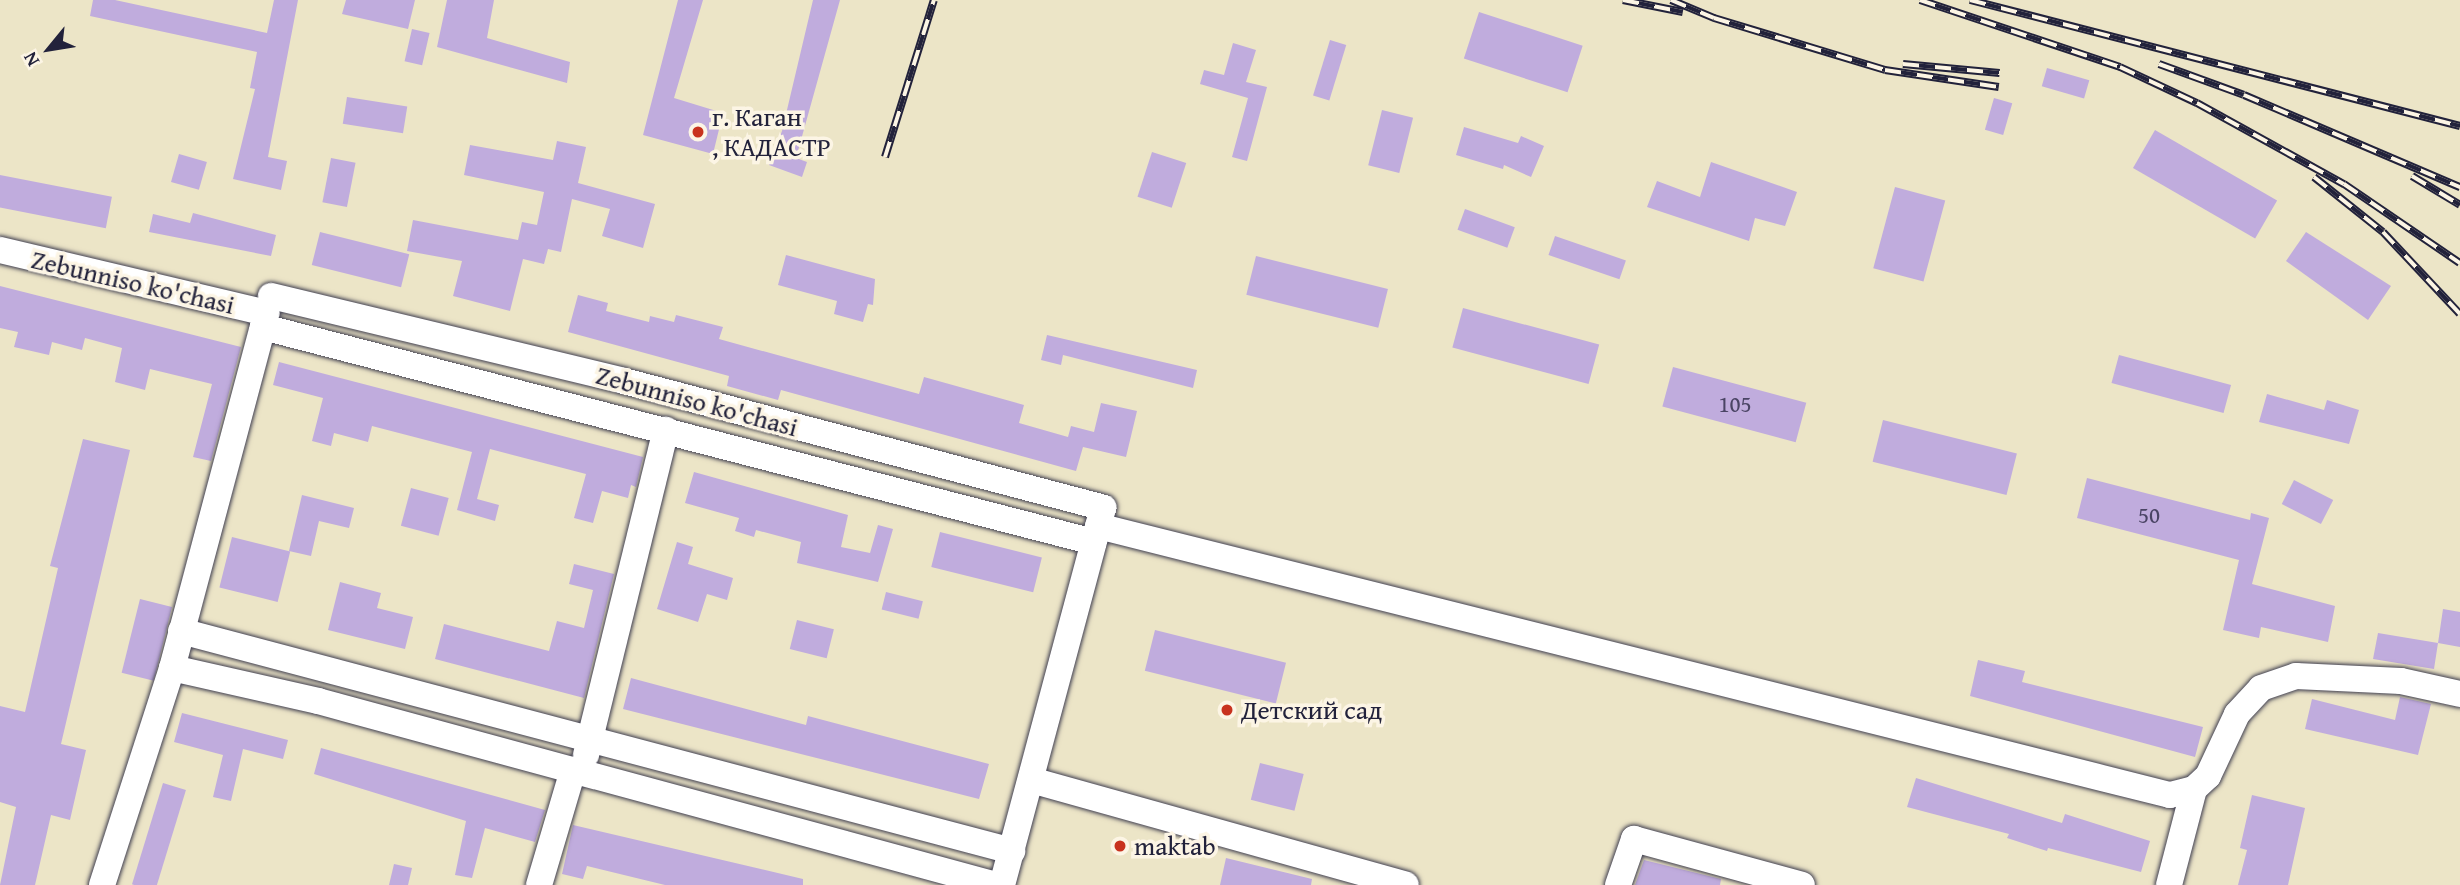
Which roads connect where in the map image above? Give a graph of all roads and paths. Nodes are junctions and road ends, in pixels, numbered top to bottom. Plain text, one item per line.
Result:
1 (0, 250) edge
2 (267, 312) junction
3 (666, 430) junction
4 (1096, 534) junction
5 (181, 631) junction
6 (172, 668) junction
7 (326, 669) junction
8 (2460, 694) edge
9 (318, 701) junction
10 (591, 739) junction
11 (577, 771) junction
12 (1031, 780) junction
13 (2194, 789) junction
14 (1012, 851) junction
15 (102, 885) edge
16 (539, 885) edge
17 (996, 885) edge
18 (1002, 885) edge
19 (1406, 885) edge
20 (1618, 885) edge
21 (1802, 885) edge
22 (2169, 885) edge

1 - 2 street, Zebunniso ko'chasi
2 - 3 street, Zebunniso ko'chasi
2 - 4 street, Zebunniso ko'chasi
2 - 5 street
3 - 4 street, Zebunniso ko'chasi
3 - 10 street
4 - 12 street
4 - 13 street
5 - 6 street
5 - 7 street
6 - 9 street
6 - 15 street
7 - 9 street
7 - 10 street
8 - 13 street
9 - 11 street
10 - 11 street
10 - 14 street
11 - 16 street
11 - 17 street
12 - 14 street
12 - 19 street
13 - 22 street
14 - 18 street
20 - 21 street

